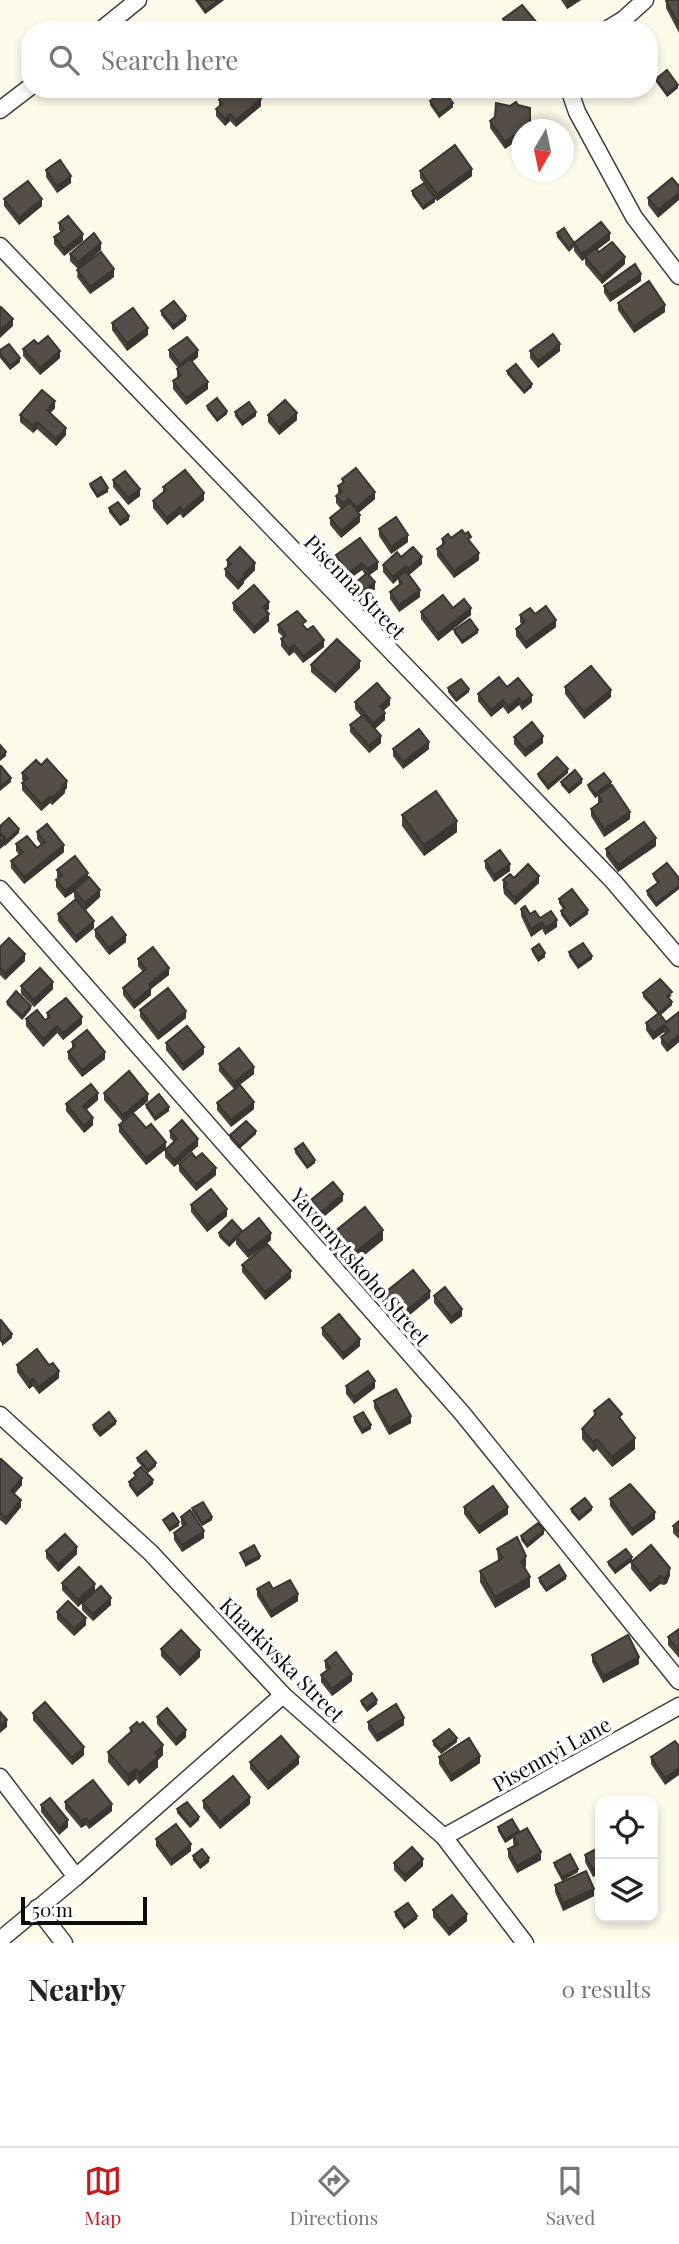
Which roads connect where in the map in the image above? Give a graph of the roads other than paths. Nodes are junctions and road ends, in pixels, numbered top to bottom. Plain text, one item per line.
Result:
1 (138, 0) edge
2 (645, 0) edge
3 (112, 21) edge
4 (621, 21) edge
5 (21, 94) edge
6 (572, 98) edge
7 (0, 110) edge
8 (0, 246) edge
9 (679, 276) edge
10 (0, 889) edge
11 (679, 958) edge
12 (0, 1415) edge
13 (679, 1681) edge
14 (283, 1695) junction
15 (679, 1706) edge
16 (0, 1777) edge
17 (444, 1837) junction
18 (76, 1877) junction
19 (37, 1908) junction
20 (0, 1940) edge
21 (64, 1943) edge
22 (525, 1943) edge

1 - 3 street
2 - 4 street
5 - 7 street
6 - 9 street
8 - 11 street, Pisenna Street
10 - 13 street, Yavornytskoho Street
12 - 14 street, Kharkivska Street
14 - 17 street, Kharkivska Street
14 - 18 street
15 - 17 street, Pisennyi Lane
16 - 18 street
17 - 22 street, Kharkivska Street
18 - 19 street
19 - 20 street
19 - 21 street

